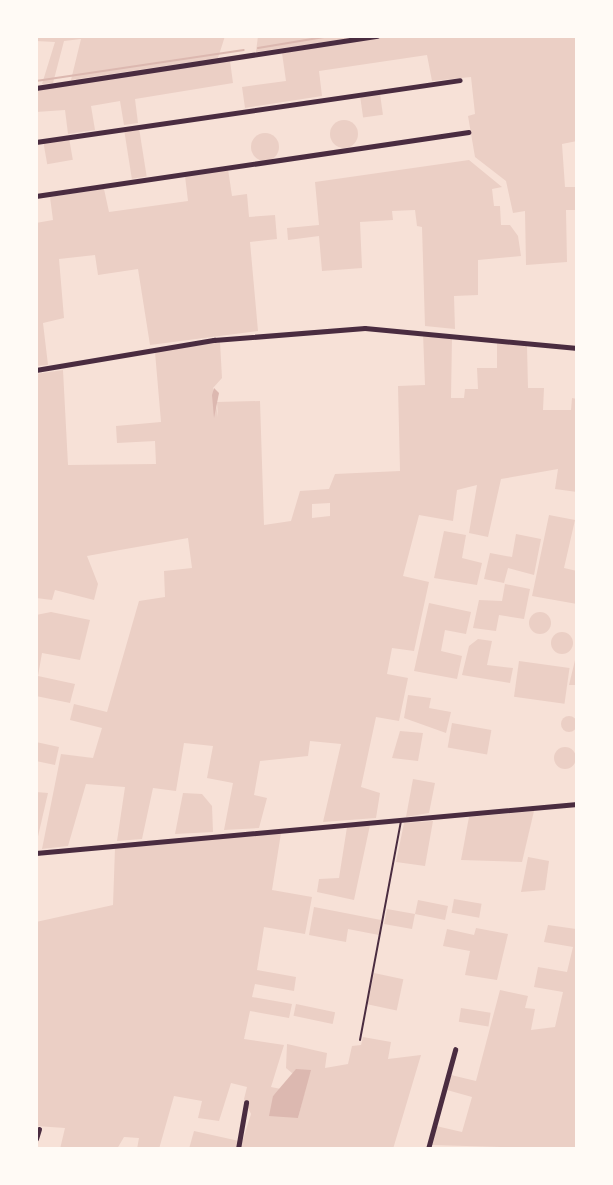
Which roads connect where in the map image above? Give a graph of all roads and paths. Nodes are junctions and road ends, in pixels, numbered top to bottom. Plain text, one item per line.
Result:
1 (377, 36) edge
2 (459, 80) dead end
3 (36, 88) edge
4 (468, 132) dead end
5 (36, 142) edge
6 (36, 196) edge
7 (577, 348) edge
8 (36, 370) edge
9 (577, 804) edge
10 (400, 820) junction
11 (36, 853) edge
12 (360, 1040) dead end
13 (455, 1050) dead end
14 (246, 1103) dead end
15 (39, 1129) dead end
16 (36, 1139) edge
17 (238, 1149) edge
18 (428, 1149) edge

1 - 3 street
2 - 5 street
4 - 6 street
7 - 8 street
9 - 10 street
10 - 11 street
10 - 12 lane
13 - 18 street
14 - 17 street
15 - 16 street

